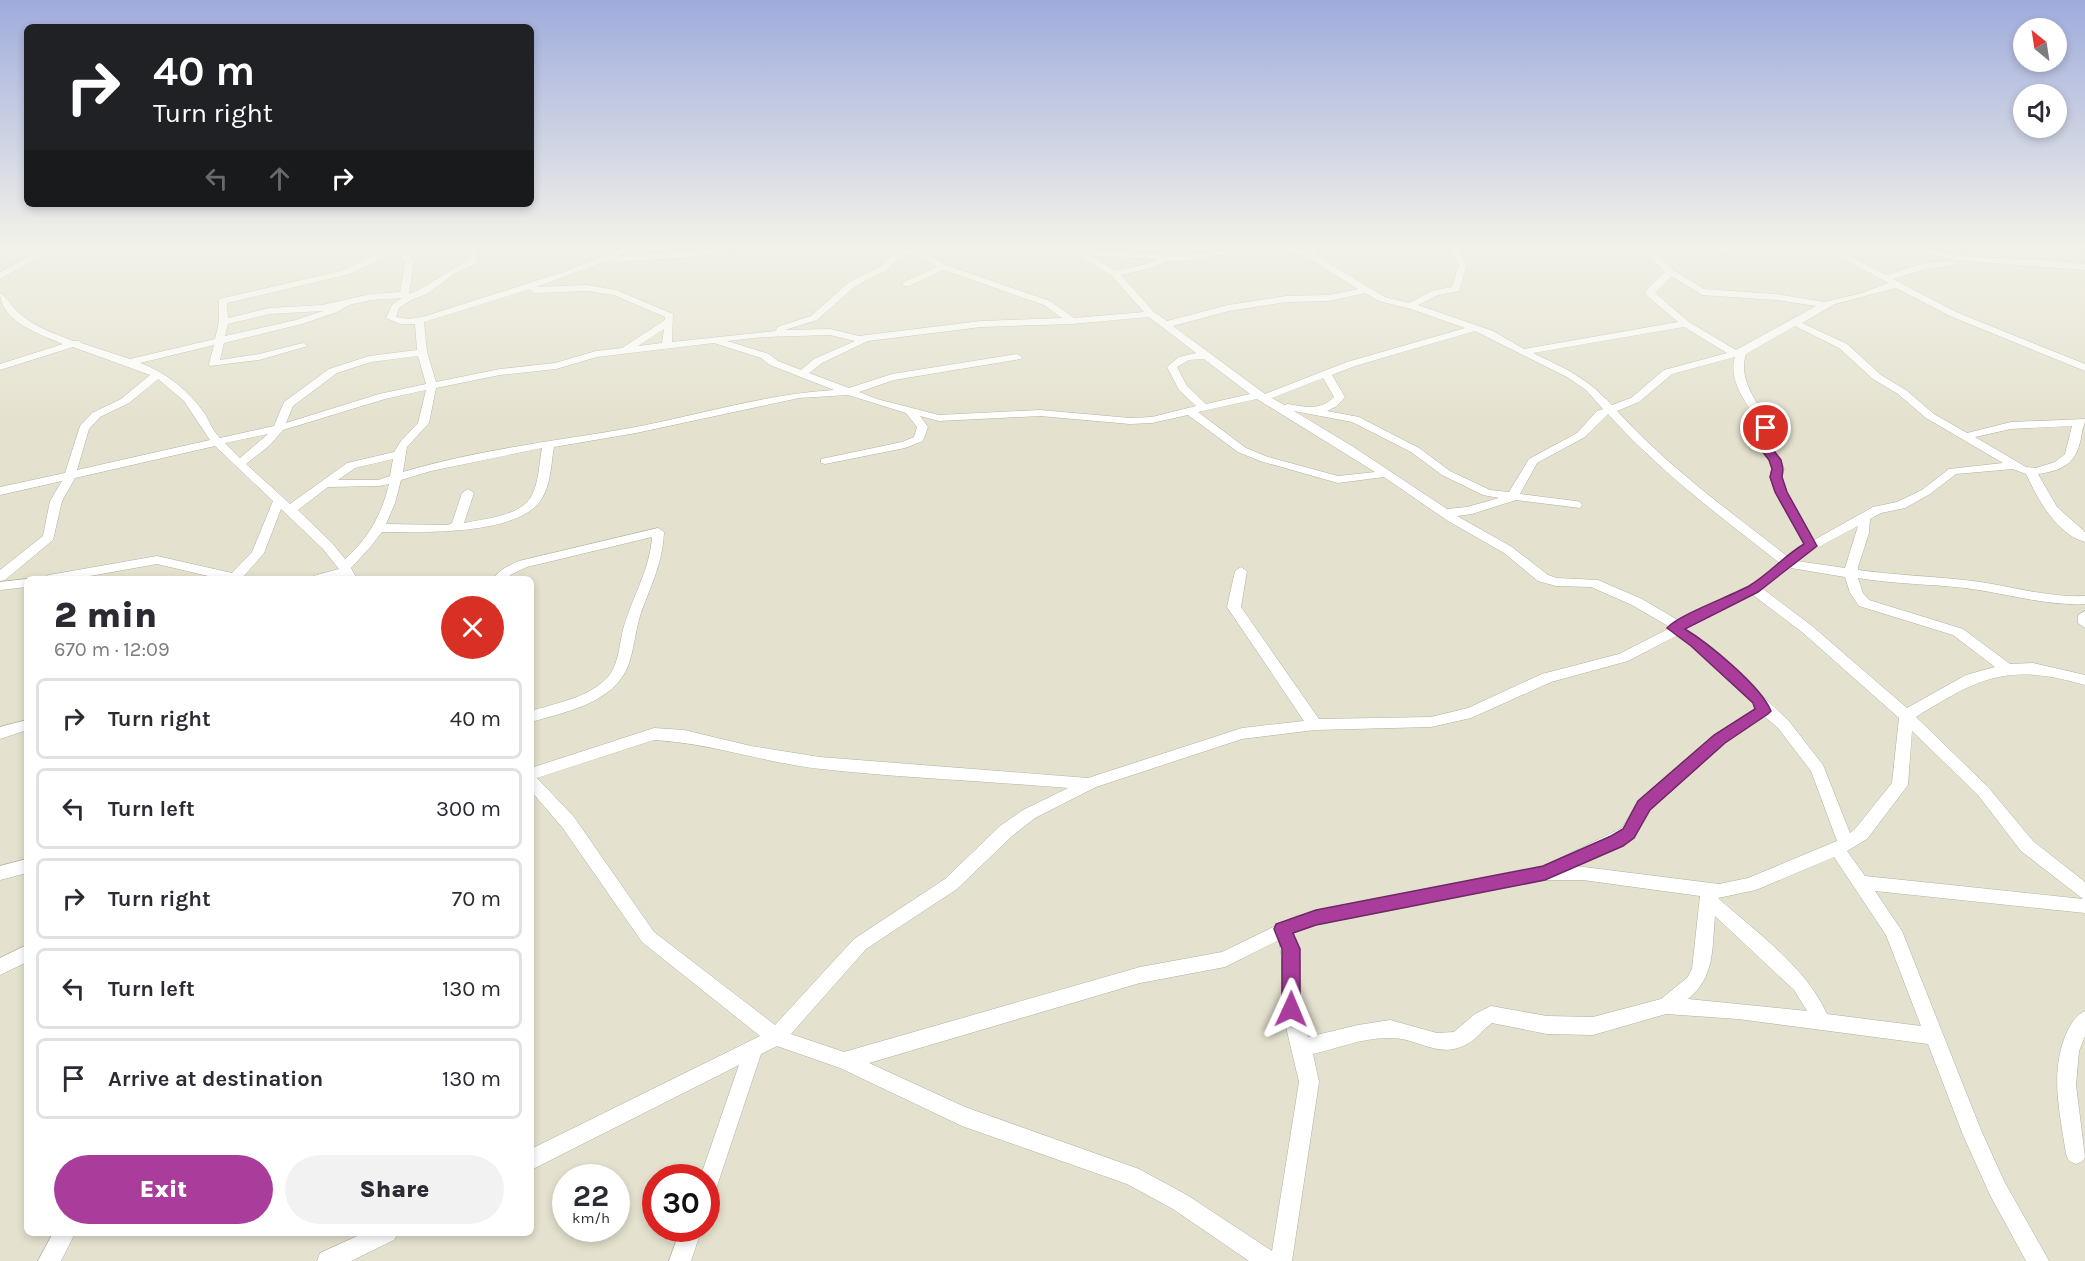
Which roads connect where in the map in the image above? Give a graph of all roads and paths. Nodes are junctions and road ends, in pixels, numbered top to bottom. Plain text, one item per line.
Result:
1 (5, 307) edge
2 (223, 307) edge
3 (328, 307) edge
4 (340, 307) edge
5 (395, 307) edge
6 (465, 307) edge
7 (650, 307) edge
8 (827, 307) edge
9 (1052, 307) edge
10 (1145, 307) edge
11 (1235, 307) edge
12 (1413, 307) edge
13 (1665, 307) edge
14 (1819, 307) edge
15 (1939, 307) edge
16 (1151, 314) junction
17 (418, 320) junction
18 (1072, 321) junction
19 (224, 322) junction
20 (667, 322) junction
21 (1792, 322) junction
22 (1686, 324) junction
23 (1164, 326) junction
24 (1477, 328) junction
25 (764, 334) junction
26 (870, 338) junction
27 (715, 340) junction
28 (218, 342) junction
29 (76, 344) junction
30 (303, 346) dead end
31 (666, 347) junction
32 (422, 352) junction
33 (623, 352) junction
34 (1522, 352) junction
35 (1737, 352) junction
36 (1204, 356) junction
37 (1017, 357) dead end
38 (130, 362) junction
39 (0, 367) edge
40 (2085, 368) edge
41 (1325, 373) junction
42 (158, 374) junction
43 (802, 374) junction
44 (430, 389) junction
45 (848, 392) junction
46 (1262, 396) junction
47 (1278, 405) junction
48 (1204, 408) junction
49 (1611, 411) junction
50 (912, 412) junction
51 (1191, 412) junction
52 (1316, 413) junction
53 (2081, 422) edge
54 (279, 428) junction
55 (1968, 435) junction
56 (217, 440) junction
57 (549, 444) junction
58 (398, 454) junction
59 (825, 462) dead end
60 (239, 464) junction
61 (2017, 465) junction
62 (2031, 472) junction
63 (1383, 474) junction
64 (70, 476) junction
65 (395, 478) junction
66 (328, 484) junction
67 (0, 491) edge
68 (468, 493) dead end
69 (1512, 498) junction
70 (278, 502) junction
71 (1576, 505) dead end
72 (289, 511) junction
73 (1448, 513) junction
74 (1864, 518) junction
75 (380, 528) junction
76 (450, 529) junction
77 (2085, 538) edge
78 (1811, 546) junction
79 (1789, 564) junction
80 (1241, 571) dead end
81 (348, 572) edge
82 (1853, 573) junction
83 (66, 576) edge
84 (224, 576) edge
85 (239, 576) edge
86 (331, 576) edge
87 (502, 576) edge
88 (0, 577) edge
89 (24, 583) edge
90 (0, 586) edge
91 (1754, 589) junction
92 (2085, 600) edge
93 (2085, 615) edge
94 (2085, 623) edge
95 (1676, 627) junction
96 (2006, 668) junction
97 (2085, 680) edge
98 (1763, 706) junction
99 (534, 716) edge
100 (1906, 716) junction
101 (1315, 725) junction
102 (24, 726) edge
103 (0, 733) edge
104 (534, 773) edge
105 (1091, 783) junction
106 (534, 784) edge
107 (1842, 847) junction
108 (24, 867) edge
109 (0, 873) edge
110 (1545, 873) junction
111 (1862, 883) junction
112 (2082, 889) edge
113 (1709, 895) junction
114 (2085, 906) edge
115 (1283, 929) junction
116 (24, 955) edge
117 (0, 967) edge
118 (1666, 1006) junction
119 (2085, 1020) edge
120 (1821, 1022) junction
121 (1933, 1036) junction
122 (776, 1037) junction
123 (1303, 1047) junction
124 (753, 1051) junction
125 (844, 1061) junction
126 (2076, 1154) dead end
127 (534, 1159) edge
128 (715, 1164) edge
129 (62, 1236) edge
130 (381, 1236) edge
131 (687, 1242) edge
132 (49, 1261) edge
133 (328, 1261) edge
134 (680, 1261) edge
135 (1268, 1261) edge
136 (1281, 1261) edge
137 (2038, 1261) edge

1 - 29 street
2 - 19 street
3 - 19 street
4 - 28 street
5 - 17 street
6 - 17 street
7 - 20 street
8 - 25 street
9 - 18 street
10 - 16 street
11 - 23 street
12 - 24 street
13 - 22 street
14 - 21 street
15 - 40 street
16 - 18 street
16 - 23 street
17 - 32 street
18 - 26 street
19 - 28 street
20 - 31 street
20 - 33 street
21 - 35 street
21 - 55 street
22 - 34 street
22 - 35 street
23 - 36 street
24 - 34 street
24 - 41 street
25 - 26 street
25 - 27 street
26 - 43 street
27 - 31 street
27 - 43 street
28 - 30 street
28 - 38 street
29 - 38 street
29 - 39 street
31 - 33 street
32 - 44 street
32 - 54 street
33 - 44 street
34 - 49 street
35 - 49 street
35 - 78 street
36 - 46 street
36 - 48 street
37 - 45 street
38 - 42 street
41 - 46 street
41 - 52 street
42 - 56 street
42 - 64 street
43 - 45 street
44 - 54 street
44 - 58 street
45 - 50 street
45 - 57 street
46 - 47 street
46 - 48 street
47 - 52 street
47 - 63 street
48 - 51 street
49 - 69 street
49 - 79 street
50 - 51 street
50 - 59 street
51 - 63 street
52 - 69 street
53 - 55 street
53 - 62 street
54 - 56 street
54 - 60 street
55 - 61 street
56 - 60 street
56 - 64 street
57 - 65 street
57 - 76 street
58 - 65 street
58 - 66 street
60 - 70 street
61 - 62 street
61 - 74 street
62 - 77 street
63 - 73 street
64 - 67 street
64 - 88 street
65 - 66 street
65 - 75 street
66 - 72 street
68 - 76 street
69 - 71 street
69 - 73 street
70 - 72 street
70 - 85 street
72 - 81 street
73 - 95 street
74 - 78 street
74 - 82 street
75 - 76 street
75 - 81 street
78 - 79 street
79 - 82 street
79 - 91 street
80 - 101 street
81 - 86 street
82 - 92 street
82 - 96 street
83 - 84 street
87 - 99 street
89 - 90 street
91 - 95 street
91 - 100 street
93 - 94 street
95 - 98 street
95 - 101 street
96 - 97 street
96 - 100 street
98 - 107 street
98 - 110 street
100 - 107 street
100 - 112 street
101 - 105 street
102 - 103 street
104 - 105 street
105 - 122 street
106 - 122 street
107 - 111 street
107 - 113 street
108 - 109 street
110 - 113 street
110 - 115 street
111 - 114 street
111 - 121 street
113 - 118 street
113 - 120 street
115 - 123 street
115 - 125 street
116 - 117 street
118 - 120 street
118 - 123 street
119 - 126 street
120 - 121 street
121 - 137 street
122 - 124 street
122 - 125 street
123 - 136 street
124 - 127 street
124 - 128 street
125 - 135 street
129 - 132 street
130 - 133 street
131 - 134 street

